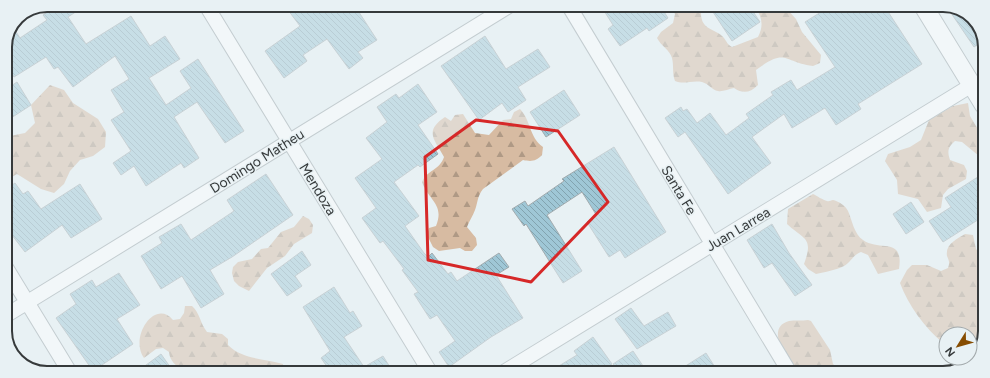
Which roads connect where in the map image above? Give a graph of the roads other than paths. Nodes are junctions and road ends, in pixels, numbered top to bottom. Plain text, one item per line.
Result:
1 (210, 12) edge
2 (499, 12) edge
3 (573, 12) edge
4 (927, 12) edge
5 (972, 85) junction
6 (978, 95) edge
7 (289, 142) junction
8 (712, 245) junction
9 (12, 277) edge
10 (28, 302) junction
11 (12, 312) edge
12 (66, 366) edge
13 (426, 366) edge
14 (514, 366) edge
15 (786, 366) edge

1 - 7 street, Mendoza
2 - 7 street, Domingo Matheu
3 - 8 street, Santa Fe
4 - 5 street
5 - 6 street
5 - 8 street, Juan Larrea
7 - 10 street, Domingo Matheu
7 - 13 street, Mendoza
8 - 14 street, Juan Larrea
8 - 15 street, Santa Fe
9 - 10 street
10 - 11 street, Domingo Matheu
10 - 12 street

